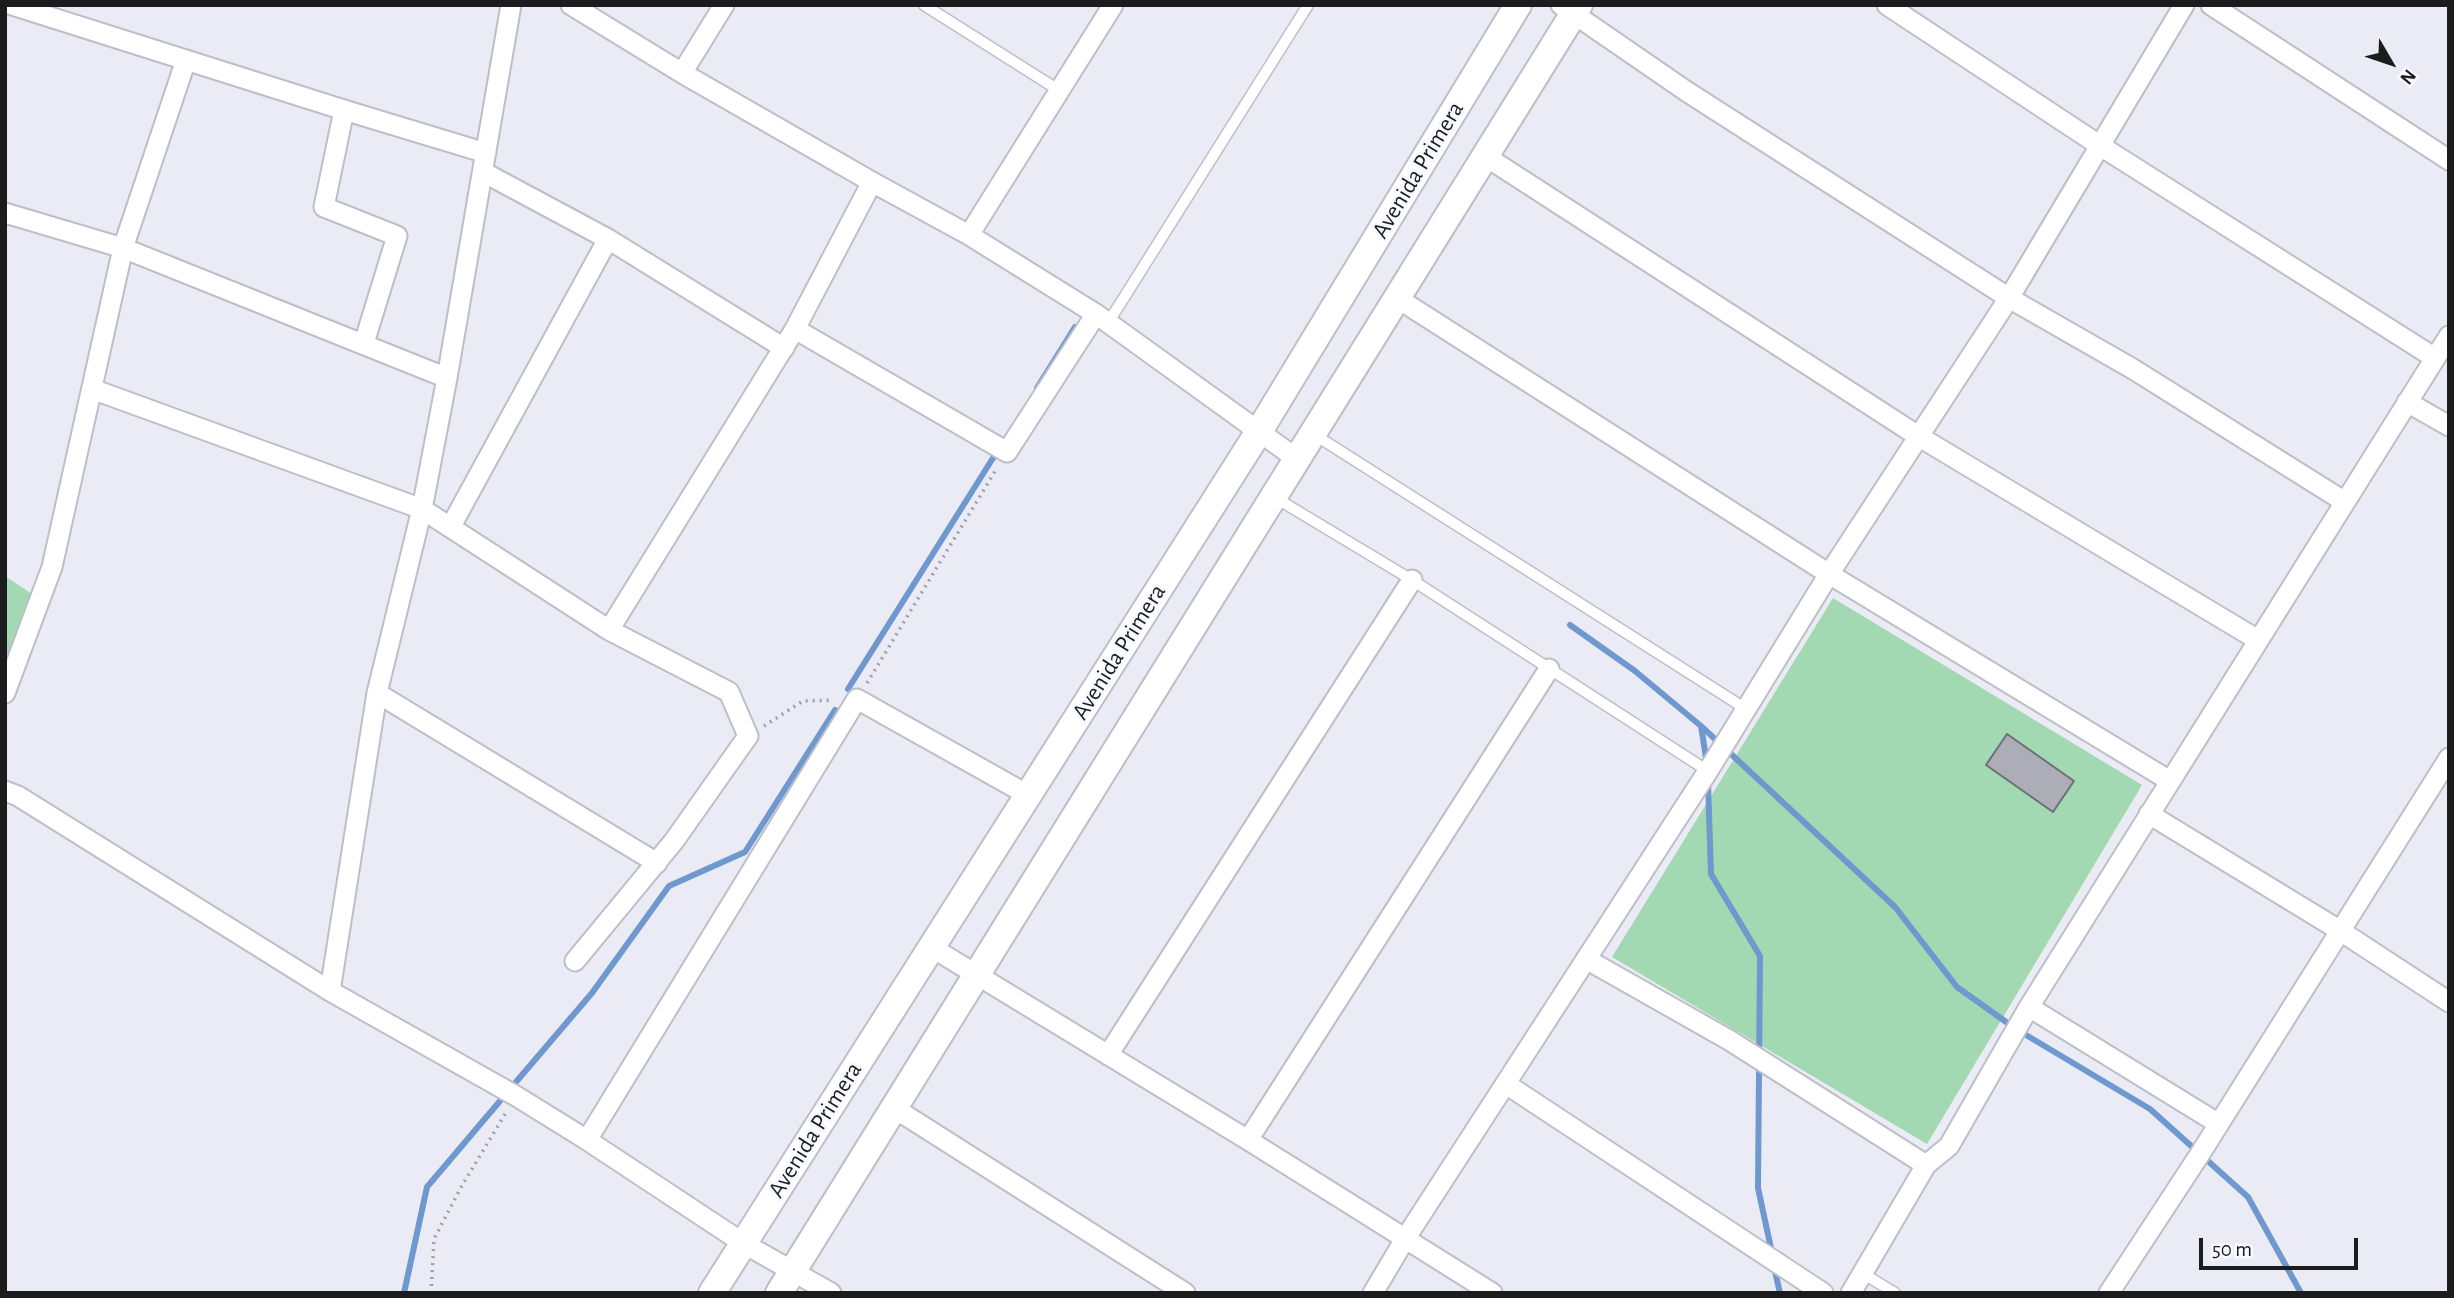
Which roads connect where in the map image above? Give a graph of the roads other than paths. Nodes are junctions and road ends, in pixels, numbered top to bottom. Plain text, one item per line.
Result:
1 (12, 5) edge
2 (571, 5) edge
3 (724, 5) edge
4 (924, 5) edge
5 (1113, 5) edge
6 (1308, 5) edge
7 (1518, 5) edge
8 (1887, 5) edge
9 (2185, 5) edge
10 (2211, 5) edge
11 (508, 6) edge
12 (1572, 8) edge
13 (186, 60) junction
14 (682, 73) junction
15 (1060, 92) junction
16 (344, 110) junction
17 (2099, 145) junction
18 (1485, 156) junction
19 (2449, 160) edge
20 (484, 163) junction
21 (872, 182) junction
22 (5, 213) edge
23 (969, 235) junction
24 (608, 239) junction
25 (123, 248) junction
26 (1397, 298) junction
27 (2009, 298) junction
28 (1102, 318) junction
29 (795, 329) junction
30 (2449, 336) edge
31 (363, 343) junction
32 (784, 348) junction
33 (2435, 358) junction
34 (447, 378) junction
35 (92, 389) junction
36 (2407, 402) junction
37 (2449, 426) edge
38 (1258, 433) junction
39 (1312, 434) junction
40 (1918, 436) junction
41 (1297, 459) junction
42 (1273, 496) junction
43 (2345, 502) junction
44 (422, 509) junction
45 (451, 526) junction
46 (1829, 574) junction
47 (1412, 580) junction
48 (609, 630) junction
49 (2258, 640) junction
50 (1549, 669) junction
51 (5, 693) edge
52 (377, 693) junction
53 (1745, 709) junction
54 (2449, 758) edge
55 (1708, 771) junction
56 (2170, 781) junction
57 (5, 791) edge
58 (1028, 795) junction
59 (2149, 814) junction
60 (657, 863) junction
61 (2339, 930) junction
62 (931, 947) junction
63 (1586, 959) junction
64 (575, 961) dead end
65 (976, 976) junction
66 (330, 991) junction
67 (2449, 1002) edge
68 (2029, 1007) junction
69 (1108, 1055) junction
70 (1506, 1084) junction
71 (894, 1108) junction
72 (2219, 1124) junction
73 (587, 1139) junction
74 (1248, 1140) junction
75 (1926, 1165) junction
76 (1405, 1239) junction
77 (743, 1243) junction
78 (793, 1270) junction
79 (1862, 1273) junction
80 (712, 1293) edge
81 (779, 1293) edge
82 (831, 1293) edge
83 (1185, 1293) edge
84 (1373, 1293) edge
85 (1492, 1293) edge
86 (1823, 1293) edge
87 (1851, 1293) edge
88 (1895, 1293) edge
89 (2109, 1293) edge

1 - 13 street
2 - 14 street
3 - 14 street
4 - 15 lane
5 - 15 street
6 - 28 lane
7 - 38 main road, Avenida Primera
8 - 17 street
9 - 17 street
10 - 19 street
11 - 20 street
12 - 18 main road, Avenida Primera
12 - 27 street
13 - 16 street
13 - 25 street
14 - 21 street
15 - 23 street
16 - 20 street
16 - 31 street
17 - 27 street
17 - 33 street
18 - 26 main road, Avenida Primera
18 - 40 street
20 - 24 street
20 - 34 street
21 - 23 street
21 - 29 street
22 - 25 street
23 - 28 street
24 - 32 street
24 - 45 street
25 - 31 street
25 - 35 street
26 - 39 main road, Avenida Primera
26 - 46 street
27 - 40 street
27 - 43 street
28 - 29 street
28 - 38 street
29 - 32 street
30 - 33 street
31 - 34 street
32 - 48 street
33 - 36 street
34 - 44 street
35 - 44 street
35 - 51 street
36 - 37 street
36 - 43 street
38 - 41 street
38 - 58 main road, Avenida Primera
39 - 41 main road, Avenida Primera
39 - 53 lane
40 - 46 street
40 - 49 street
41 - 42 main road, Avenida Primera
42 - 47 lane
42 - 65 main road, Avenida Primera
43 - 49 street
44 - 45 street
44 - 52 street
45 - 48 street
46 - 53 street
46 - 56 street
47 - 50 lane
47 - 69 street
48 - 60 street
49 - 56 street
50 - 55 lane
50 - 74 street
52 - 60 street
52 - 66 street
53 - 55 street
54 - 61 street
55 - 63 street
56 - 59 street
57 - 66 street
58 - 62 main road, Avenida Primera
58 - 73 street
59 - 61 street
59 - 68 street
60 - 64 street
61 - 67 street
61 - 72 street
62 - 65 street
62 - 77 main road, Avenida Primera
63 - 70 street
63 - 75 street
65 - 69 street
65 - 71 main road, Avenida Primera
66 - 73 street
68 - 72 street
68 - 75 street
69 - 74 street
70 - 76 street
70 - 86 street
71 - 78 main road, Avenida Primera
71 - 83 street
72 - 89 street
73 - 77 street
74 - 76 street
75 - 79 street
76 - 84 street
76 - 85 street
77 - 78 street
77 - 80 main road, Avenida Primera
78 - 81 main road, Avenida Primera
78 - 82 street
79 - 87 street
79 - 88 lane

